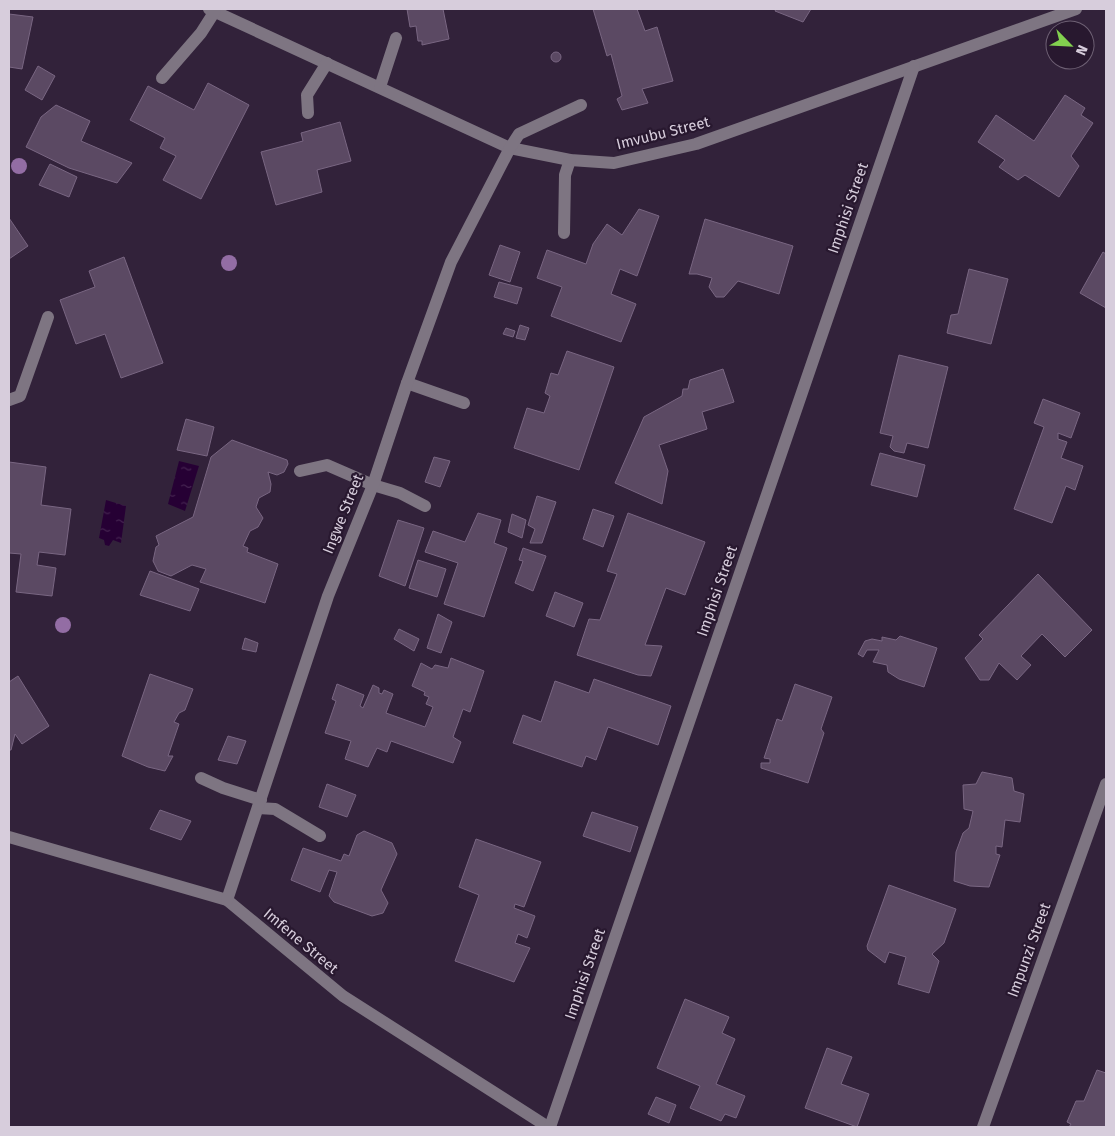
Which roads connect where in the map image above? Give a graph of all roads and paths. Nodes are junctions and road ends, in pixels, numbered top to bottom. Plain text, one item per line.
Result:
1 (1076, 9) edge
2 (212, 10) edge
3 (396, 38) dead end
4 (326, 63) junction
5 (914, 66) junction
6 (162, 78) dead end
7 (380, 87) junction
8 (581, 105) dead end
9 (308, 113) dead end
10 (510, 148) junction
11 (570, 160) junction
12 (564, 233) dead end
13 (48, 317) dead end
14 (407, 383) junction
15 (9, 400) edge
16 (464, 404) dead end
17 (300, 471) dead end
18 (373, 485) junction
19 (425, 506) dead end
20 (201, 778) dead end
21 (1106, 784) edge
22 (259, 804) junction
23 (320, 836) dead end
24 (9, 837) edge
25 (227, 900) junction
26 (549, 1127) edge
27 (983, 1127) edge

1 - 5 street, Imvubu Street
2 - 4 street, Imvubu Street
2 - 6 street
3 - 7 street
4 - 7 street, Imvubu Street
4 - 9 street
5 - 11 street, Imvubu Street
5 - 26 street, Imphisi Street
7 - 10 street, Imvubu Street
8 - 10 street, Ingwe Street
10 - 11 street, Imvubu Street
10 - 14 street, Ingwe Street
11 - 12 street
13 - 15 street
14 - 16 street
14 - 18 street, Ingwe Street
17 - 18 street
18 - 19 street
18 - 22 street, Ingwe Street
20 - 22 street
21 - 27 street, Impunzi Street
22 - 23 street
22 - 25 street, Ingwe Street
24 - 25 street, Imfene Street
25 - 26 street, Imfene Street

